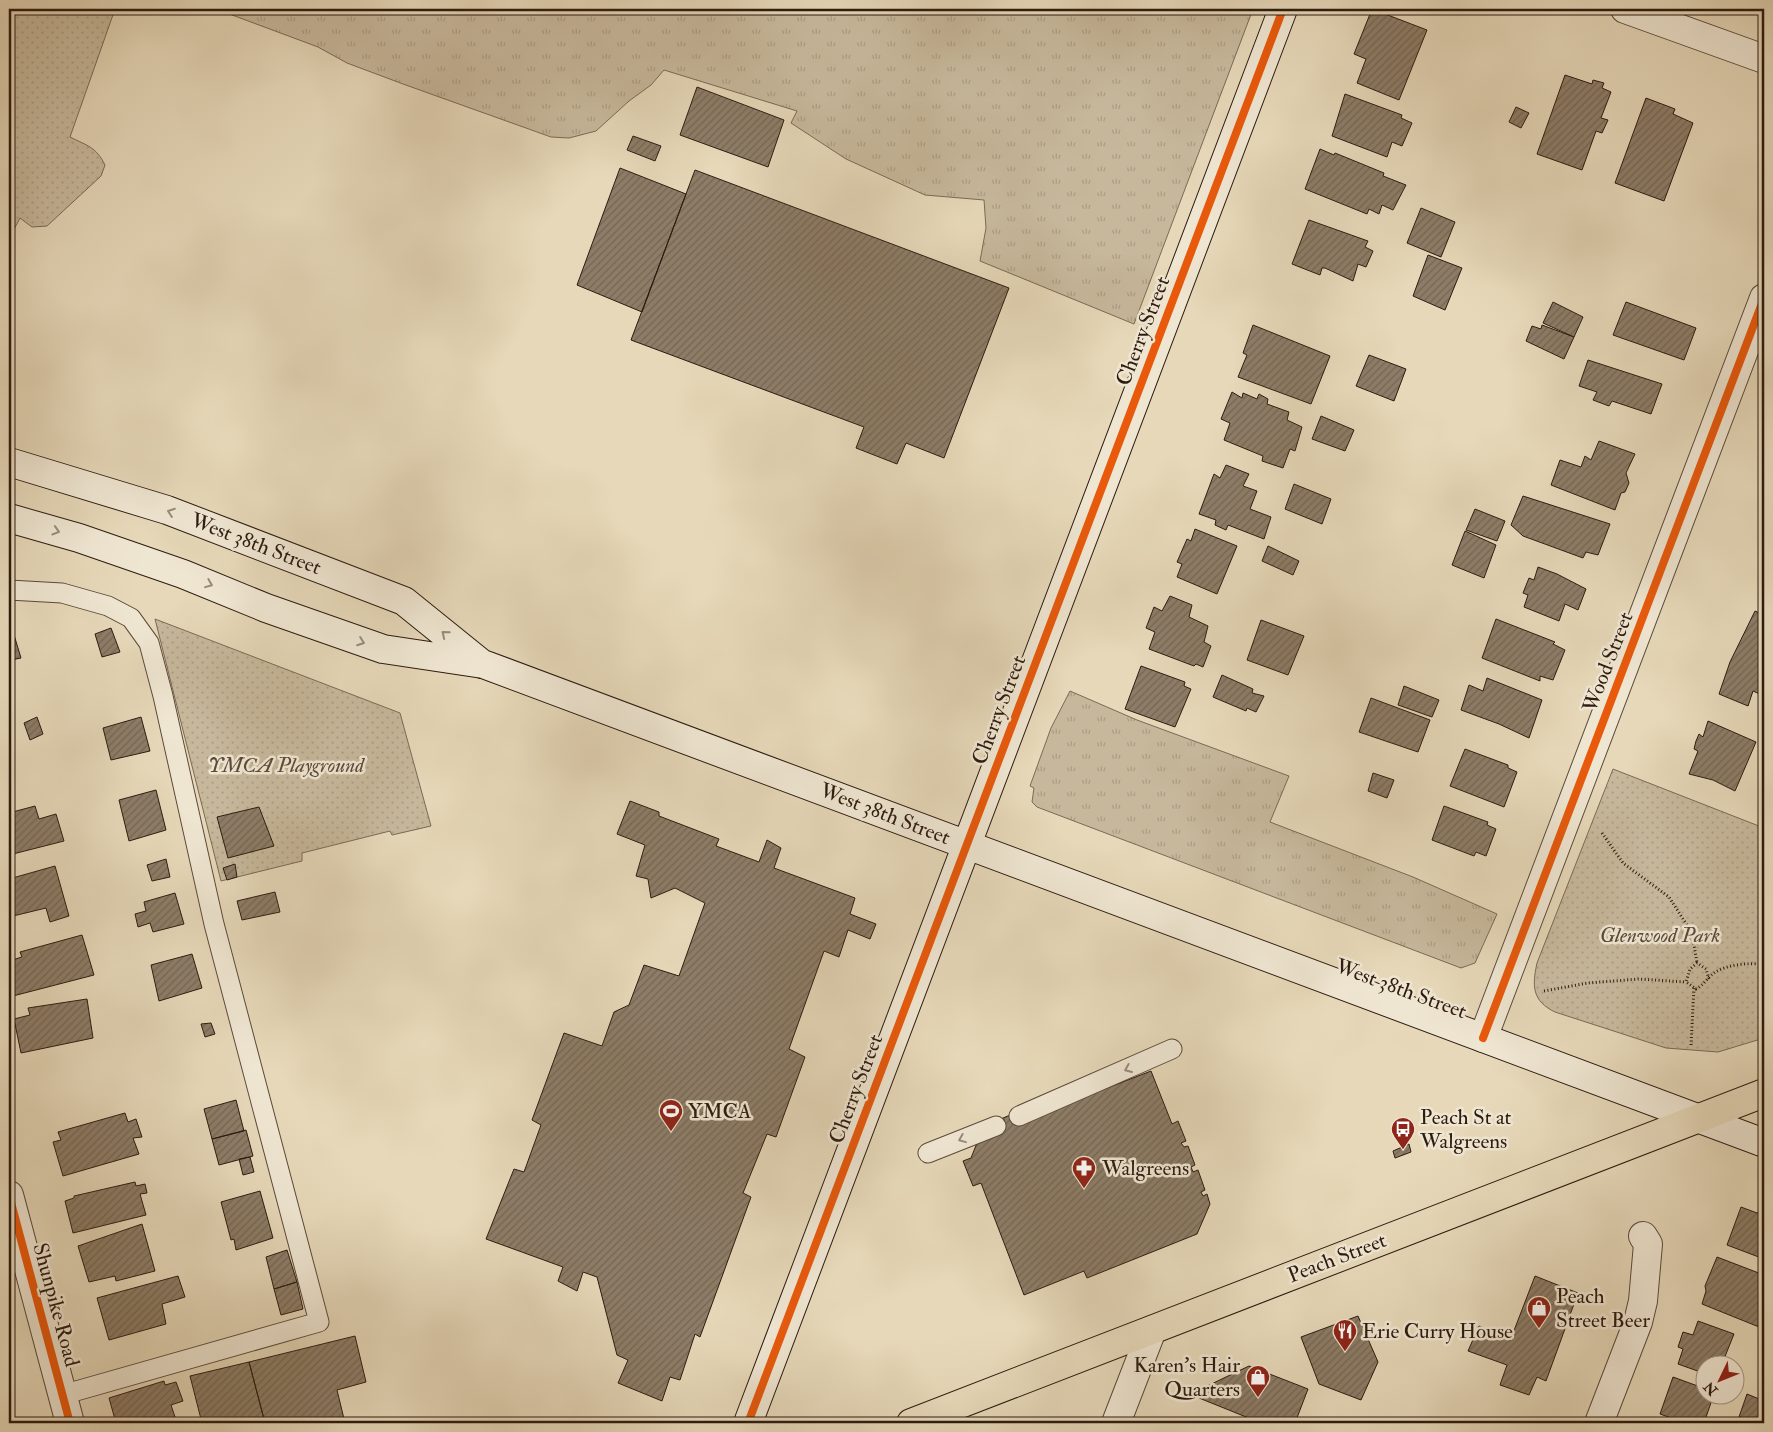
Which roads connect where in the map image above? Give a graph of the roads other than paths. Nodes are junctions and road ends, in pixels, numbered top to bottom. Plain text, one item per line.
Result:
1 (1283, 9) edge
2 (1625, 9) edge
3 (1764, 59) edge
4 (1764, 298) edge
5 (9, 462) edge
6 (9, 518) edge
7 (9, 590) edge
8 (483, 664) junction
9 (967, 845) junction
10 (1483, 1038) junction
11 (1172, 1049) dead end
12 (1764, 1092) edge
13 (1019, 1116) dead end
14 (1698, 1118) junction
15 (996, 1126) dead end
16 (1764, 1143) edge
17 (928, 1153) dead end
18 (9, 1195) edge
19 (1644, 1236) dead end
20 (1152, 1330) junction
21 (62, 1395) junction
22 (70, 1423) edge
23 (748, 1423) edge
24 (910, 1423) edge
25 (1116, 1423) edge
26 (1599, 1423) edge

1 - 9 street, Cherry Street
2 - 3 street
4 - 10 street, Wood Street
8 -> 5 street, West 38th Street
6 -> 8 street, West 38th Street
7 - 21 lane
8 - 9 street, West 38th Street
9 - 10 street, West 38th Street
9 - 23 street, Cherry Street
10 - 14 street, West 38th Street
11 -> 13 lane
12 - 14 main road, Peach Street
14 - 16 street, West 38th Street
14 - 20 main road, Peach Street
15 -> 17 lane
18 - 21 street, Shunpike Road
19 - 26 street
20 - 24 main road, Peach Street
20 - 25 street
21 - 22 street, Shunpike Road

